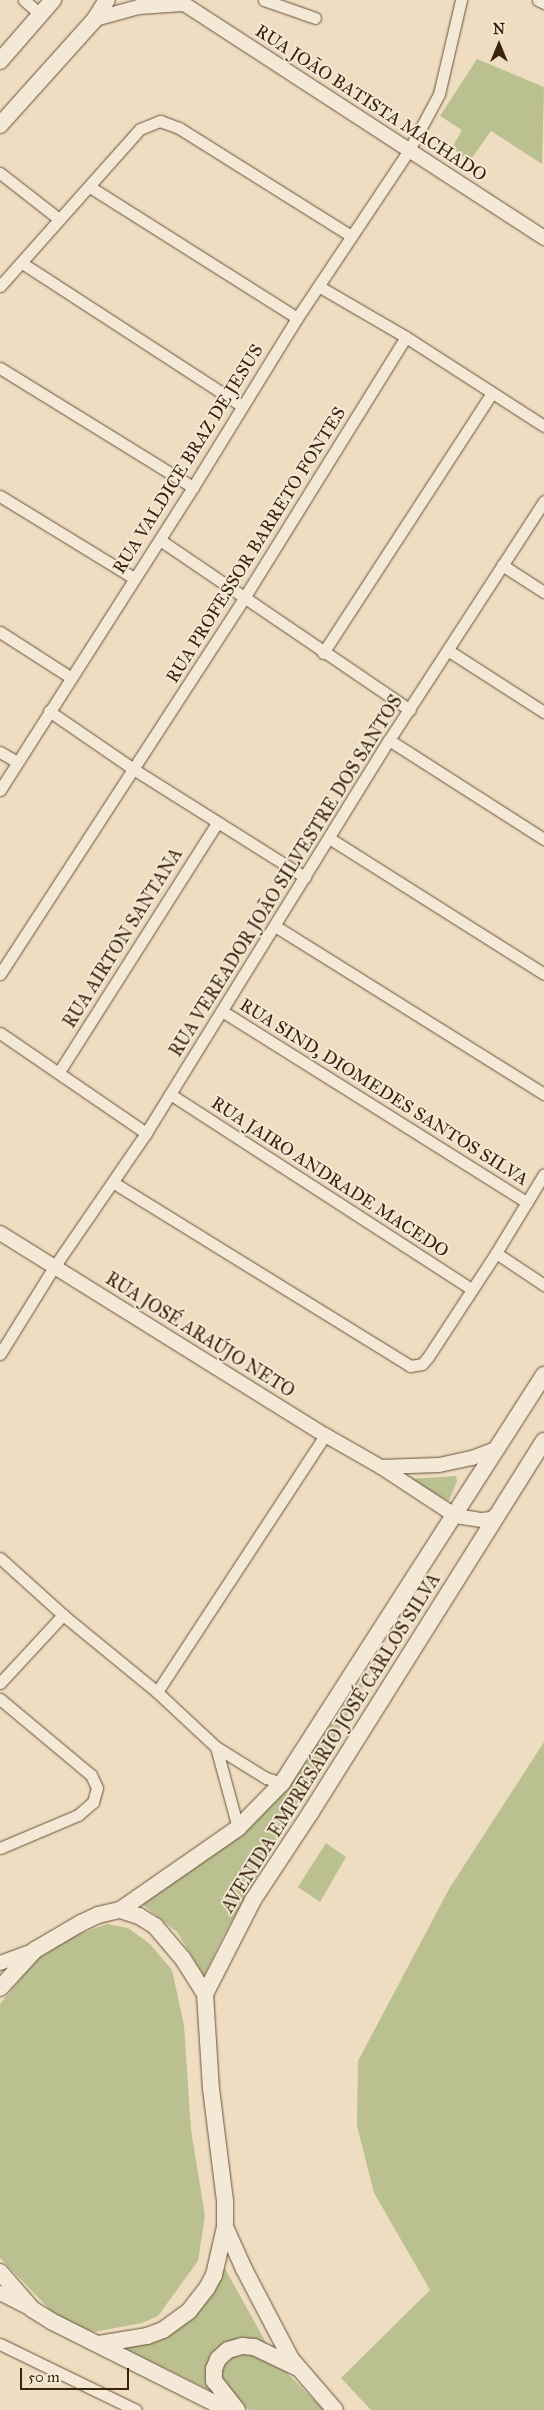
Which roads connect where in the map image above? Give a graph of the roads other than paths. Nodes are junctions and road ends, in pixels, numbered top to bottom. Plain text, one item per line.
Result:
1 (24, 0) edge
2 (53, 0) edge
3 (107, 0) edge
4 (264, 0) edge
5 (461, 0) edge
6 (538, 0) edge
7 (184, 2) edge
8 (544, 3) edge
9 (40, 15) junction
10 (315, 18) dead end
11 (95, 19) junction
12 (0, 61) edge
13 (0, 125) edge
14 (409, 150) junction
15 (0, 173) edge
16 (90, 187) junction
17 (59, 219) junction
18 (351, 236) junction
19 (544, 238) edge
20 (22, 263) junction
21 (0, 286) edge
22 (320, 286) junction
23 (297, 318) junction
24 (406, 337) junction
25 (0, 368) edge
26 (491, 394) junction
27 (242, 406) junction
28 (544, 426) edge
29 (193, 487) junction
30 (0, 496) edge
31 (544, 501) edge
32 (160, 540) junction
33 (502, 565) junction
34 (134, 578) junction
35 (544, 592) edge
36 (244, 598) junction
37 (0, 632) edge
38 (449, 651) junction
39 (323, 653) junction
40 (70, 677) junction
41 (49, 710) junction
42 (410, 710) junction
43 (544, 712) edge
44 (390, 740) junction
45 (0, 752) edge
46 (16, 762) junction
47 (135, 770) junction
48 (0, 790) edge
49 (217, 823) junction
50 (329, 838) junction
51 (544, 839) edge
52 (305, 878) junction
53 (275, 926) junction
54 (0, 974) edge
55 (544, 974) edge
56 (222, 1011) junction
57 (0, 1033) edge
58 (59, 1072) junction
59 (170, 1094) junction
60 (544, 1094) edge
61 (146, 1133) junction
62 (544, 1174) edge
63 (114, 1183) junction
64 (527, 1202) junction
65 (0, 1233) edge
66 (496, 1253) junction
67 (54, 1267) junction
68 (544, 1285) edge
69 (472, 1289) junction
70 (0, 1354) edge
71 (544, 1376) edge
72 (325, 1436) junction
73 (544, 1441) edge
74 (496, 1449) junction
75 (381, 1467) junction
76 (498, 1514) junction
77 (456, 1516) junction
78 (0, 1558) edge
79 (63, 1615) junction
80 (0, 1683) edge
81 (157, 1692) junction
82 (0, 1699) edge
83 (216, 1747) junction
84 (282, 1784) junction
85 (238, 1828) junction
86 (3, 1843) edge
87 (120, 1910) junction
88 (35, 1950) junction
89 (1, 1960) edge
90 (0, 1988) edge
91 (205, 1994) junction
92 (225, 2227) junction
93 (0, 2272) edge
94 (0, 2293) edge
95 (32, 2309) junction
96 (0, 2344) edge
97 (100, 2344) junction
98 (298, 2368) junction
99 (136, 2410) edge
100 (228, 2410) edge
101 (237, 2410) edge
102 (335, 2410) edge

1 - 9 street
2 - 9 main road
3 - 11 main road
4 - 10 street
5 - 14 street, RUA VALDICE BRAZ DE JESUS
6 - 8 street
7 - 11 street
7 - 14 street, RUA JOÃO BATISTA MACHADO
9 - 12 main road
11 - 13 main road
14 - 18 street, RUA VALDICE BRAZ DE JESUS
14 - 19 street, RUA JOÃO BATISTA MACHADO
15 - 17 street
16 - 17 street
16 - 18 street
16 - 23 street
17 - 20 street
18 - 22 street, RUA VALDICE BRAZ DE JESUS
20 - 21 street
20 - 27 street
22 - 23 street, RUA VALDICE BRAZ DE JESUS
22 - 24 street
23 - 27 street, RUA VALDICE BRAZ DE JESUS
24 - 26 street
24 - 36 street, RUA PROFESSOR BARRETO FONTES
25 - 29 street
26 - 28 street
26 - 39 street
27 - 29 street, RUA VALDICE BRAZ DE JESUS
29 - 32 street, RUA VALDICE BRAZ DE JESUS
30 - 34 street
31 - 33 street, RUA VEREADOR JOÃO SILVESTRE DOS SANTOS
32 - 34 street, RUA VALDICE BRAZ DE JESUS
32 - 36 street
33 - 35 street
33 - 38 street, RUA VEREADOR JOÃO SILVESTRE DOS SANTOS
34 - 40 street, RUA VALDICE BRAZ DE JESUS
36 - 39 street
36 - 47 street, RUA PROFESSOR BARRETO FONTES
37 - 40 street
38 - 42 street, RUA VEREADOR JOÃO SILVESTRE DOS SANTOS
38 - 43 street
39 - 42 street
40 - 41 street, RUA VALDICE BRAZ DE JESUS
41 - 46 street, RUA VALDICE BRAZ DE JESUS
41 - 47 street
42 - 44 street, RUA VEREADOR JOÃO SILVESTRE DOS SANTOS
44 - 50 street, RUA VEREADOR JOÃO SILVESTRE DOS SANTOS
44 - 51 street
45 - 46 street
46 - 48 street, RUA VALDICE BRAZ DE JESUS
47 - 49 street
47 - 54 street, RUA PROFESSOR BARRETO FONTES
49 - 52 street
49 - 58 street, RUA AIRTON SANTANA
50 - 52 street, RUA VEREADOR JOÃO SILVESTRE DOS SANTOS
50 - 55 street
52 - 53 street, RUA VEREADOR JOÃO SILVESTRE DOS SANTOS
53 - 56 street, RUA VEREADOR JOÃO SILVESTRE DOS SANTOS
53 - 60 street
56 - 59 street, RUA VEREADOR JOÃO SILVESTRE DOS SANTOS
56 - 64 street, RUA SIND, DIOMEDES SANTOS SILVA
57 - 58 street
58 - 61 street
59 - 61 street, RUA VEREADOR JOÃO SILVESTRE DOS SANTOS
59 - 69 street, RUA JAIRO ANDRADE MACEDO
61 - 63 street, RUA VEREADOR JOÃO SILVESTRE DOS SANTOS
62 - 64 street
63 - 67 street, RUA VEREADOR JOÃO SILVESTRE DOS SANTOS
63 - 69 street
64 - 66 street
65 - 67 street, RUA JOSÉ ARAÚJO NETO
66 - 68 street
66 - 69 street
67 - 70 street, RUA VEREADOR JOÃO SILVESTRE DOS SANTOS
67 - 72 street, RUA JOSÉ ARAÚJO NETO
71 - 74 main road, AVENIDA EMPRESÁRIO JOSÉ CARLOS SILVA
72 - 75 street, RUA JOSÉ ARAÚJO NETO
72 - 81 street
73 - 76 main road, AVENIDA EMPRESÁRIO JOSÉ CARLOS SILVA
74 - 75 street
74 - 77 main road, AVENIDA EMPRESÁRIO JOSÉ CARLOS SILVA
75 - 77 street, RUA JOSÉ ARAÚJO NETO
76 - 77 street
76 - 91 main road, AVENIDA EMPRESÁRIO JOSÉ CARLOS SILVA
77 - 84 main road, AVENIDA EMPRESÁRIO JOSÉ CARLOS SILVA
78 - 79 street
79 - 80 street
79 - 81 street
81 - 83 street
82 - 86 street
83 - 84 street
83 - 85 street
84 - 85 main road, AVENIDA EMPRESÁRIO JOSÉ CARLOS SILVA
85 - 87 main road, AVENIDA EMPRESÁRIO JOSÉ CARLOS SILVA
87 - 88 main road, AVENIDA EMPRESÁRIO JOSÉ CARLOS SILVA
87 - 91 main road
88 - 89 street
88 - 90 main road, AVENIDA EMPRESÁRIO JOSÉ CARLOS SILVA
91 - 92 main road
92 - 97 main road
92 - 98 main road
93 - 95 main road
94 - 95 street
95 - 97 main road
96 - 99 street
97 - 100 main road
98 - 101 main road
98 - 102 main road

